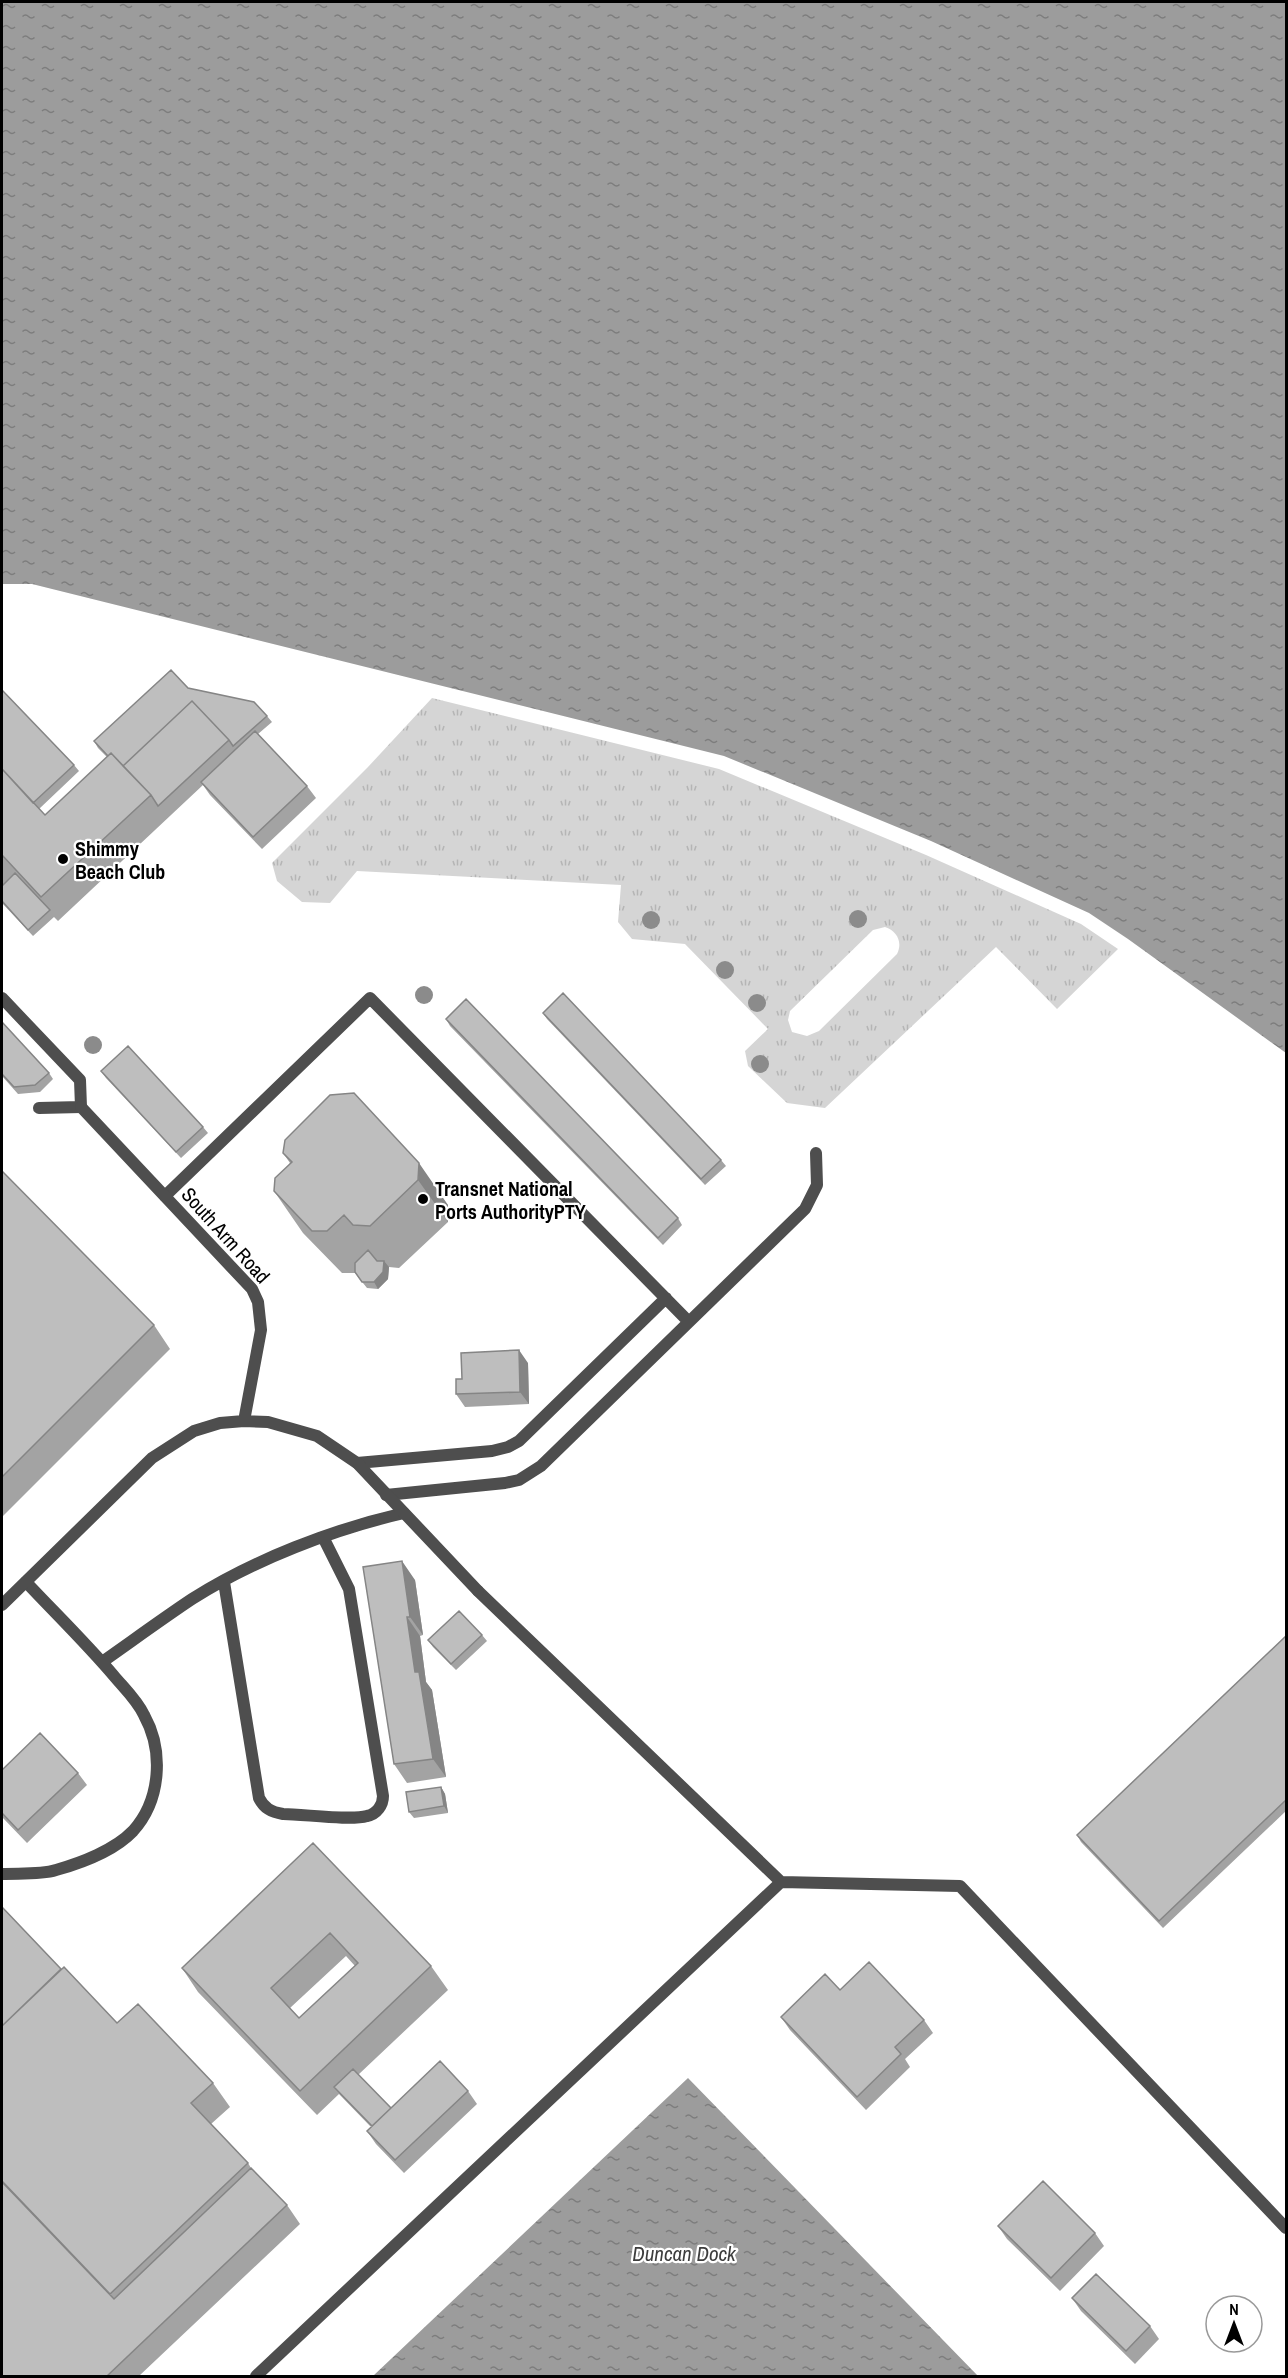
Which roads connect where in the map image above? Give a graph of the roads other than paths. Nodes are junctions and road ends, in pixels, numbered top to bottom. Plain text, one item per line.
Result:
1 (2, 998) edge
2 (81, 1107) junction
3 (39, 1108) dead end
4 (816, 1153) dead end
5 (165, 1196) junction
6 (666, 1298) junction
7 (689, 1322) junction
8 (244, 1421) junction
9 (357, 1463) junction
10 (386, 1495) junction
11 (404, 1513) junction
12 (323, 1537) junction
13 (26, 1582) junction
14 (224, 1582) junction
15 (2, 1605) edge
16 (102, 1662) junction
17 (2, 1874) edge
18 (781, 1882) junction
19 (1287, 2228) edge
20 (256, 2376) edge

1 - 2 street
2 - 3 street
2 - 5 street, South Arm Road
4 - 7 street
5 - 6 street
5 - 8 street, South Arm Road
6 - 7 street
6 - 9 street
7 - 10 street
8 - 9 street
8 - 13 street
9 - 10 street
10 - 11 street
11 - 12 street
11 - 18 street
12 - 14 street
12 - 14 street
13 - 15 street
13 - 16 street
14 - 16 street
16 - 17 street
18 - 19 street
18 - 20 street

